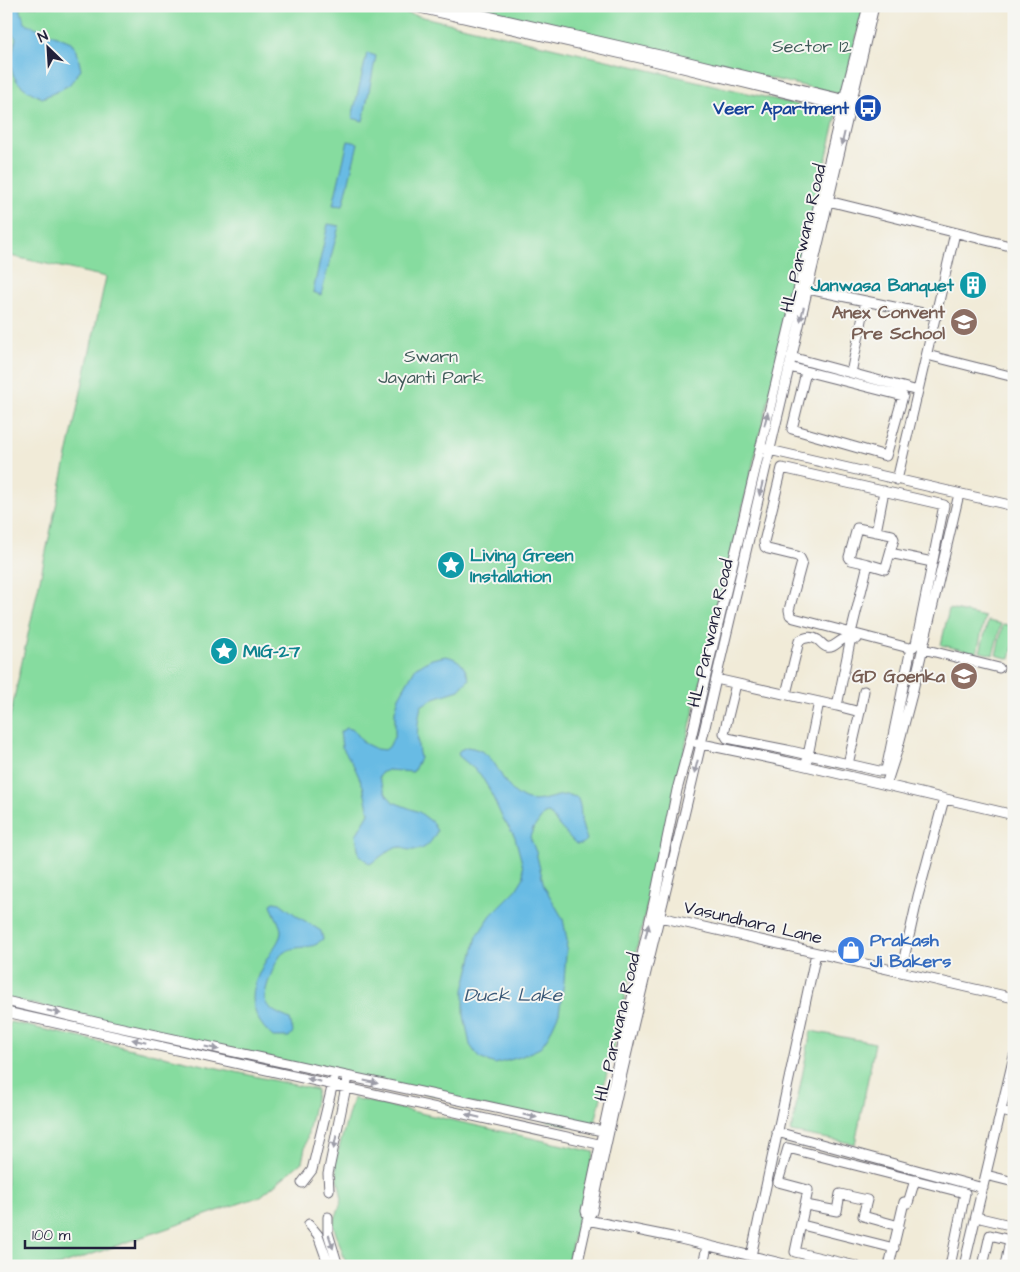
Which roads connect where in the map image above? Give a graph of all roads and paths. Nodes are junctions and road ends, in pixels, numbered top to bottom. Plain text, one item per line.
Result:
1 (411, 6) edge
2 (444, 6) edge
3 (868, 6) edge
4 (874, 6) edge
5 (847, 104) junction
6 (828, 201) junction
7 (955, 233) junction
8 (1014, 248) edge
9 (808, 289) junction
10 (866, 302) junction
11 (937, 316) junction
12 (927, 355) junction
13 (791, 357) junction
14 (789, 367) junction
15 (806, 372) junction
16 (851, 373) junction
17 (1014, 377) edge
18 (918, 391) junction
19 (760, 448) junction
20 (770, 450) junction
21 (766, 464) junction
22 (782, 468) junction
23 (898, 480) junction
24 (884, 491) junction
25 (948, 492) junction
26 (959, 494) junction
27 (944, 505) junction
28 (1014, 506) edge
29 (876, 532) junction
30 (890, 552) junction
31 (932, 562) junction
32 (868, 564) junction
33 (851, 635) junction
34 (922, 652) junction
35 (910, 653) junction
36 (999, 668) dead end
37 (716, 679) junction
38 (736, 684) junction
39 (864, 691) dead end
40 (786, 694) junction
41 (819, 702) junction
42 (837, 706) junction
43 (860, 712) junction
44 (690, 742) junction
45 (701, 744) junction
46 (808, 754) junction
47 (848, 764) junction
48 (806, 766) junction
49 (886, 784) junction
50 (944, 799) junction
51 (1014, 815) edge
52 (660, 917) junction
53 (816, 953) junction
54 (900, 972) junction
55 (1014, 998) edge
56 (6, 1002) edge
57 (6, 1012) edge
58 (1014, 1056) edge
59 (336, 1074) junction
60 (348, 1077) junction
61 (333, 1084) junction
62 (346, 1087) junction
63 (1001, 1111) junction
64 (1014, 1114) edge
65 (606, 1132) junction
66 (777, 1132) junction
67 (603, 1145) junction
68 (852, 1153) junction
69 (850, 1164) junction
70 (986, 1175) junction
71 (915, 1180) junction
72 (1014, 1182) edge
73 (302, 1183) dead end
74 (983, 1188) junction
75 (329, 1190) dead end
76 (806, 1205) junction
77 (328, 1217) dead end
78 (976, 1217) junction
79 (588, 1219) junction
80 (309, 1224) dead end
81 (802, 1225) junction
82 (899, 1226) junction
83 (1014, 1226) edge
84 (1012, 1240) edge
85 (707, 1246) junction
86 (894, 1248) junction
87 (751, 1256) junction
88 (765, 1263) edge
89 (966, 1265) edge
90 (329, 1266) edge
91 (338, 1266) edge
92 (577, 1266) edge
93 (703, 1266) edge
94 (793, 1266) edge
95 (856, 1266) edge
96 (889, 1266) edge
97 (950, 1266) edge
98 (983, 1266) edge
99 (1005, 1266) edge

1 - 5 street
2 - 5 street
3 - 5 street
4 - 5 street, HL Parwana Road
5 -> 6 street, HL Parwana Road
19 -> 5 street
6 - 7 street
6 - 9 street, HL Parwana Road
7 - 8 street
7 - 11 street
9 - 10 street
9 -> 13 street, HL Parwana Road
10 - 11 street
10 - 16 street
11 - 12 street
12 - 17 street
12 - 18 street
13 - 14 street, HL Parwana Road
13 - 16 street
14 - 15 street
14 - 20 street, HL Parwana Road
15 - 15 street
16 - 18 street
18 - 23 street
19 - 20 street
19 - 44 street
20 - 21 street, HL Parwana Road
20 - 23 street
21 - 22 street
21 -> 37 street, HL Parwana Road
22 - 24 street
22 - 33 street
23 - 25 street
24 - 27 street
24 - 29 street
25 - 26 street
25 - 27 street
26 - 28 street
26 - 34 street
27 - 31 street
29 - 30 street
29 - 32 street
30 - 31 street
30 - 32 street
31 - 33 street
32 - 33 street
33 - 35 street
33 - 40 street
33 - 42 street
34 - 35 street
34 - 36 street
34 - 49 street
35 - 47 street
37 - 38 street
37 - 45 street, HL Parwana Road
38 - 40 street
38 - 46 street
39 - 43 street
40 - 41 street
41 - 42 street
41 - 46 street
42 - 43 street
43 - 47 street
44 - 45 street
65 -> 44 street
45 - 48 street
45 -> 52 street, HL Parwana Road
46 - 47 street
46 - 48 street
48 - 49 street
49 - 50 street
50 - 51 street
50 - 54 street
52 - 53 street, Vasundhara Lane
52 - 65 street, HL Parwana Road
53 - 54 street, Vasundhara Lane
53 - 66 street
54 - 55 street, Vasundhara Lane
56 -> 59 street
61 -> 57 street
58 - 63 street
59 - 60 street
59 - 61 street
60 - 62 street
60 -> 65 street
61 - 62 street
61 - 73 street
67 -> 62 street
62 -> 75 street
63 - 64 street
63 - 70 street
65 - 67 street, HL Parwana Road
66 - 68 street
66 - 87 street
67 - 79 street, HL Parwana Road
68 - 69 street
68 - 74 street
69 - 71 street
69 - 76 street
70 - 72 street
70 - 74 street
71 - 82 street
71 - 97 street
74 - 78 street
76 - 81 street
76 - 82 street
77 -> 91 street
78 - 83 street
78 - 89 street
79 - 85 street
79 - 92 street, HL Parwana Road
80 - 90 street
81 - 86 street
81 - 95 street
82 - 86 street
84 - 98 street
84 - 99 street
85 - 87 street
85 - 93 street
86 - 96 street
87 - 88 street
88 - 94 street

